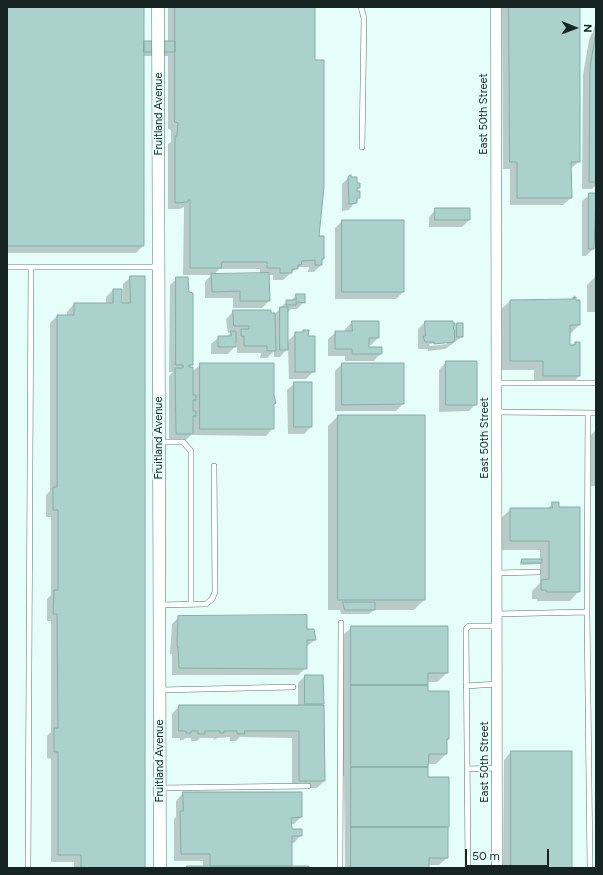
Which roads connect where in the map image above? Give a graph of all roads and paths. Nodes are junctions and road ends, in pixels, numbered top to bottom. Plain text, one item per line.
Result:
1 (158, 7) edge
2 (361, 7) edge
3 (496, 7) edge
4 (362, 147) dead end
5 (7, 267) edge
6 (31, 267) junction
7 (159, 267) junction
8 (496, 383) junction
9 (596, 383) edge
10 (497, 412) junction
11 (588, 413) junction
12 (596, 413) edge
13 (159, 442) junction
14 (214, 466) dead end
15 (538, 572) dead end
16 (497, 573) junction
17 (159, 605) junction
18 (191, 605) junction
19 (587, 612) junction
20 (497, 614) junction
21 (341, 624) dead end
22 (497, 626) junction
23 (497, 684) junction
24 (466, 686) junction
25 (293, 687) dead end
26 (160, 690) junction
27 (497, 768) junction
28 (467, 769) junction
29 (308, 786) dead end
30 (160, 788) junction
31 (28, 868) edge
32 (160, 868) edge
33 (340, 868) edge
34 (468, 868) edge
35 (484, 868) edge
36 (497, 868) edge
37 (590, 868) edge

1 - 7 street, Fruitland Avenue
2 - 4 lane
3 - 8 street, East 50th Street
5 - 6 lane
6 - 7 lane
6 - 31 lane
7 - 13 street, Fruitland Avenue
8 - 9 lane
8 - 10 street, East 50th Street
10 - 11 lane
10 - 16 street, East 50th Street
11 - 12 lane
11 - 19 lane
13 - 17 street, Fruitland Avenue
13 - 18 lane
14 - 18 lane
15 - 16 lane
16 - 20 street, East 50th Street
17 - 18 lane
17 - 26 street, Fruitland Avenue
19 - 20 lane
19 - 37 lane
20 - 22 street, East 50th Street
21 - 33 lane
22 - 23 street, East 50th Street
22 - 24 lane
23 - 24 lane
23 - 27 street, East 50th Street
24 - 28 lane
25 - 26 lane
26 - 30 street, Fruitland Avenue
27 - 28 lane
27 - 36 street, East 50th Street
28 - 34 lane
29 - 30 lane
30 - 32 street, Fruitland Avenue
35 - 36 lane

